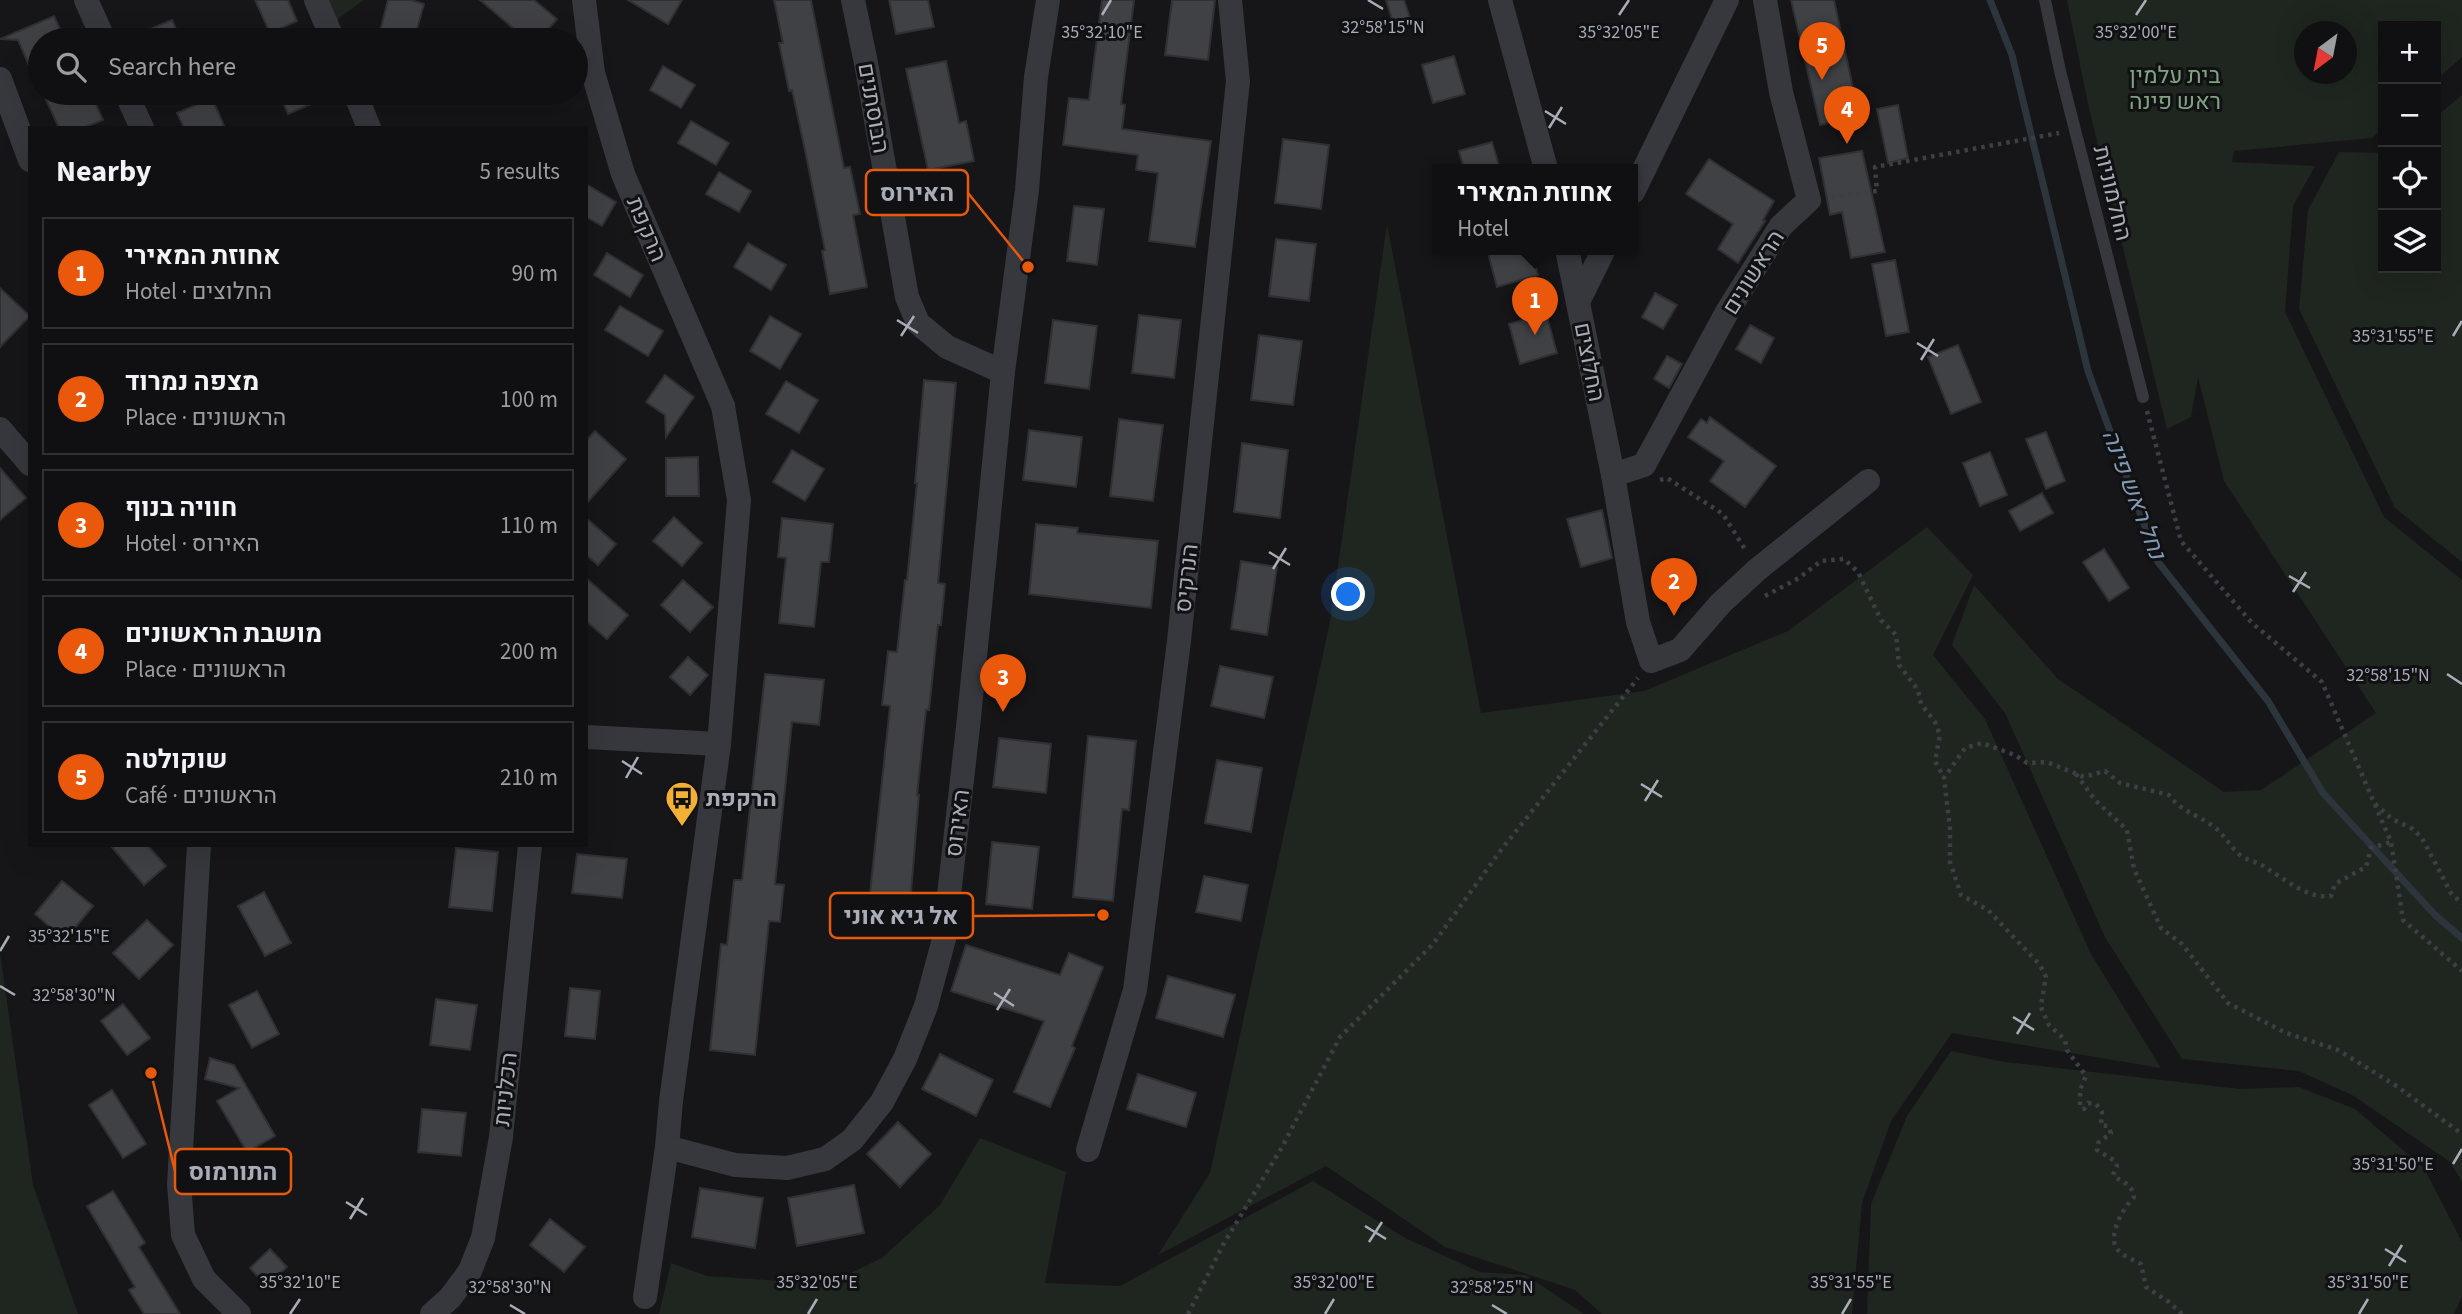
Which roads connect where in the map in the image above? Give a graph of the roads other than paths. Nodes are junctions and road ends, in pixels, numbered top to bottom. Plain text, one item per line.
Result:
1 (86, 0) edge
2 (316, 0) edge
3 (584, 0) edge
4 (853, 0) edge
5 (1048, 0) edge
6 (1230, 0) edge
7 (1500, 0) edge
8 (1727, 0) edge
9 (1765, 0) edge
10 (2045, 0) edge
11 (98, 28) edge
12 (328, 28) edge
13 (587, 28) edge
14 (588, 32) edge
15 (0, 79) edge
16 (132, 105) edge
17 (360, 105) edge
18 (141, 126) edge
19 (368, 126) edge
20 (28, 155) edge
21 (1545, 164) edge
22 (1638, 182) edge
23 (1568, 255) edge
24 (1601, 255) edge
25 (1578, 302) junction
26 (1003, 372) junction
27 (2143, 397) road end
28 (0, 429) edge
29 (28, 462) edge
30 (1613, 475) junction
31 (1868, 481) dead end
32 (588, 737) edge
33 (719, 744) junction
34 (200, 847) edge
35 (530, 847) edge
36 (667, 1147) junction
37 (1088, 1150) dead end
38 (645, 1297) dead end
39 (239, 1314) edge
40 (432, 1314) edge

1 - 11 street
2 - 12 street
3 - 13 street, הרקפת
4 - 26 street, הבוסתנים
5 - 26 street, האירוס
6 - 37 street, הנרקיס
7 - 21 street
8 - 22 street
9 - 30 street, הראשונים
10 - 27 lane, החלמוניות
14 - 33 street, הרקפת
15 - 20 street
16 - 18 street
17 - 19 street
23 - 25 street, החלוצים
24 - 25 street
25 - 30 street, החלוצים
26 - 36 street, האירוס
28 - 29 street
30 - 31 street, החלוצים
32 - 33 street
33 - 36 street, הרקפת
34 - 39 street
35 - 40 street, הכלניות
36 - 38 street, הרקפת

